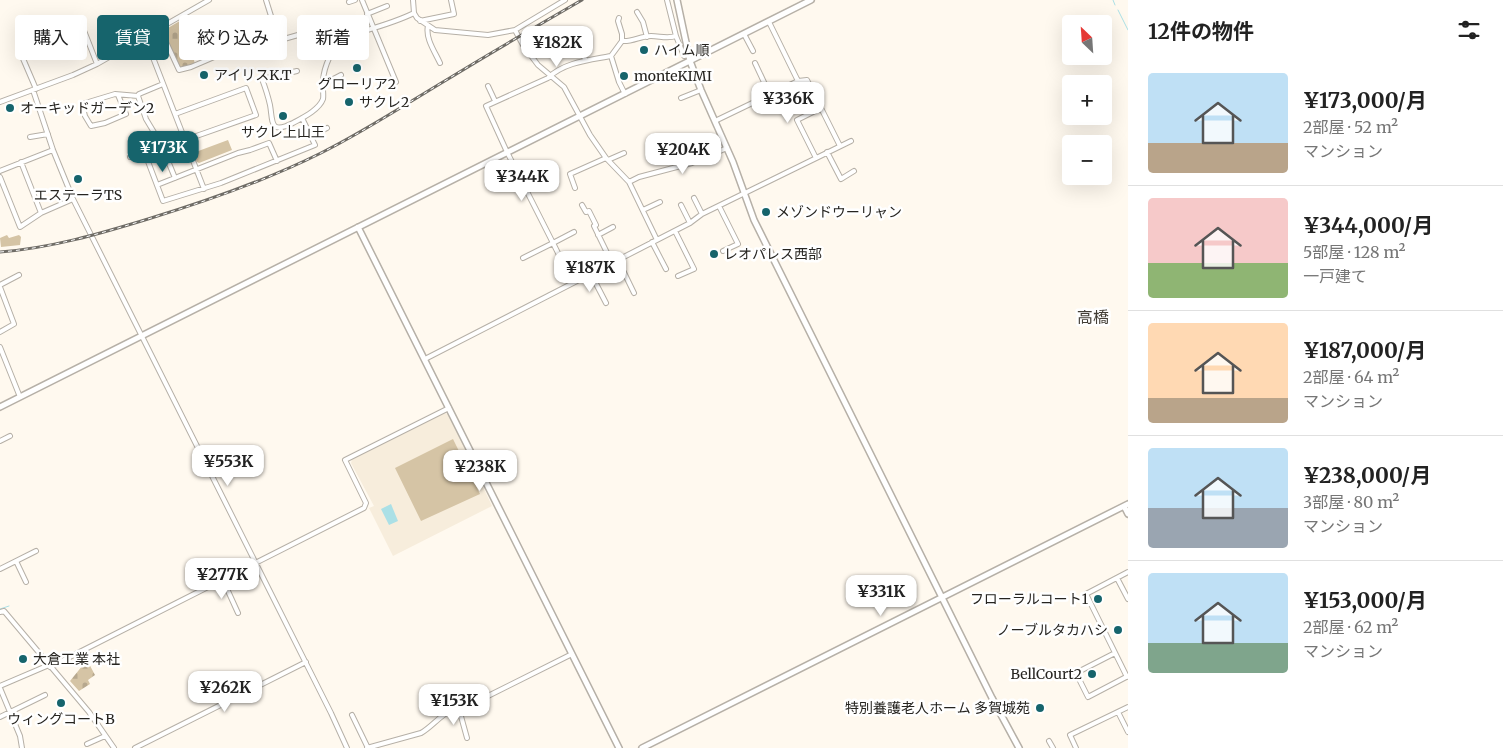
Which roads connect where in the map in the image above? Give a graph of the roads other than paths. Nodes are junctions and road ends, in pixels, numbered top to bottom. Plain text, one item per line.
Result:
1 (209, 0) edge
2 (266, 0) edge
3 (355, 0) edge
4 (362, 0) edge
5 (413, 0) edge
6 (451, 0) edge
7 (566, 0) edge
8 (667, 0) edge
9 (677, 0) edge
10 (811, 0) edge
11 (348, 2) dead end
12 (387, 6) dead end
13 (637, 12) dead end
14 (367, 14) junction
15 (414, 14) junction
16 (270, 15) edge
17 (619, 18) dead end
18 (420, 21) junction
19 (769, 22) junction
20 (169, 24) edge
21 (428, 26) junction
22 (372, 28) junction
23 (369, 29) edge
24 (516, 30) junction
25 (588, 33) dead end
26 (744, 34) junction
27 (297, 36) edge
28 (676, 36) junction
29 (647, 37) junction
30 (87, 38) edge
31 (622, 41) junction
32 (169, 48) edge
33 (753, 51) dead end
34 (611, 56) junction
35 (690, 58) junction
36 (23, 60) edge
37 (104, 60) edge
38 (154, 60) edge
39 (329, 60) edge
40 (585, 60) junction
41 (440, 63) dead end
42 (97, 64) junction
43 (755, 64) dead end
44 (297, 71) dead end
45 (341, 76) dead end
46 (551, 76) junction
47 (798, 81) junction
48 (396, 82) dead end
49 (163, 84) junction
50 (322, 85) junction
51 (488, 86) dead end
52 (34, 90) junction
53 (701, 90) junction
54 (624, 94) junction
55 (118, 95) junction
56 (770, 95) junction
57 (138, 96) junction
58 (681, 98) dead end
59 (495, 101) junction
60 (0, 102) edge
61 (821, 108) junction
62 (175, 114) junction
63 (580, 116) junction
64 (302, 118) junction
65 (715, 121) junction
66 (327, 128) dead end
67 (48, 134) junction
68 (311, 136) junction
69 (30, 138) dead end
70 (185, 140) junction
71 (851, 140) dead end
72 (161, 144) junction
73 (840, 146) junction
74 (727, 148) junction
75 (53, 150) junction
76 (144, 151) junction
77 (507, 152) junction
78 (828, 152) junction
79 (624, 154) dead end
80 (130, 157) dead end
81 (816, 158) junction
82 (607, 159) junction
83 (277, 161) junction
84 (21, 162) junction
85 (197, 169) junction
86 (0, 170) edge
87 (854, 170) dead end
88 (0, 177) edge
89 (175, 178) junction
90 (629, 182) junction
91 (157, 184) junction
92 (575, 188) dead end
93 (204, 189) junction
94 (744, 193) junction
95 (694, 198) dead end
96 (73, 199) junction
97 (660, 202) dead end
98 (582, 205) dead end
99 (681, 205) dead end
100 (719, 206) junction
101 (643, 210) junction
102 (41, 213) junction
103 (702, 214) junction
104 (690, 223) junction
105 (358, 227) junction
106 (613, 227) dead end
107 (676, 231) junction
108 (574, 232) dead end
109 (598, 235) junction
110 (657, 240) junction
111 (652, 242) junction
112 (553, 243) junction
113 (723, 251) dead end
114 (523, 258) dead end
115 (618, 260) junction
116 (587, 263) dead end
117 (612, 263) junction
118 (666, 269) dead end
119 (592, 273) junction
120 (19, 275) dead end
121 (678, 276) dead end
122 (573, 283) junction
123 (0, 286) edge
124 (634, 293) dead end
125 (606, 303) dead end
126 (0, 332) edge
127 (142, 336) junction
128 (0, 347) edge
129 (2, 359) edge
130 (425, 359) junction
131 (20, 397) junction
132 (0, 407) edge
133 (449, 408) junction
134 (10, 436) dead end
135 (0, 442) edge
136 (1126, 505) edge
137 (1128, 514) edge
138 (36, 551) dead end
139 (16, 560) junction
140 (256, 564) junction
141 (0, 569) edge
142 (1128, 572) edge
143 (1118, 578) junction
144 (223, 580) junction
145 (26, 582) dead end
146 (942, 597) junction
147 (1128, 599) edge
148 (0, 612) edge
149 (238, 613) dead end
150 (1115, 653) junction
151 (572, 654) junction
152 (306, 662) junction
153 (49, 666) junction
154 (1127, 677) edge
155 (0, 687) edge
156 (45, 695) dead end
157 (1128, 707) edge
158 (459, 709) junction
159 (10, 712) junction
160 (1118, 712) junction
161 (352, 715) dead end
162 (0, 717) edge
163 (1128, 732) edge
164 (105, 736) junction
165 (467, 738) dead end
166 (1049, 741) dead end
167 (87, 744) dead end
168 (378, 747) edge
169 (22, 748) edge
170 (114, 748) edge
171 (135, 748) edge
172 (346, 748) edge
173 (367, 748) edge
174 (619, 748) edge
175 (642, 748) edge
176 (1019, 748) edge
177 (1053, 748) edge
178 (1076, 748) edge

1 - 20 street
2 - 16 street
3 - 11 street
4 - 14 street
5 - 15 street
6 - 18 street
7 - 24 street
8 - 28 street
9 - 35 street
10 - 19 street
12 - 14 street
13 - 29 street
14 - 22 street
15 - 18 street
15 - 22 street
17 - 31 street
18 - 21 street
19 - 26 street
19 - 47 street
21 - 24 street
21 - 41 street
22 - 23 street
22 - 48 street
24 - 46 street
25 - 40 street
26 - 33 street
26 - 35 street
27 - 32 street
28 - 29 street
28 - 35 street
29 - 31 street
30 - 42 street
31 - 34 street
34 - 40 street
34 - 54 street
35 - 53 street
35 - 54 street
36 - 52 street
37 - 42 street
38 - 49 street
39 - 50 street
40 - 46 street
42 - 52 street
43 - 56 street
44 - 64 street
45 - 50 street
46 - 59 street
46 - 63 street
47 - 56 street
47 - 61 street
49 - 57 street
49 - 62 street
50 - 64 street
51 - 59 street
52 - 60 street
52 - 67 street
53 - 58 street
53 - 65 street
54 - 63 street
55 - 55 street
55 - 57 street
56 - 65 street
57 - 72 street
59 - 77 street
61 - 73 street
61 - 81 street
62 - 70 street
62 - 70 street
63 - 77 street
63 - 82 street
64 - 68 street
65 - 74 street
66 - 68 street
67 - 69 street
67 - 75 street
68 - 83 street
70 - 85 street
71 - 73 street
72 - 76 street
72 - 89 street
73 - 78 street
74 - 90 street
74 - 94 street
75 - 84 street
75 - 96 street
76 - 80 street
76 - 91 street
77 - 105 street
77 - 112 street
78 - 81 street
78 - 87 street
79 - 82 street
81 - 94 street
82 - 90 street
82 - 92 street
83 - 85 street
83 - 93 street
84 - 86 street
84 - 102 street
85 - 89 street
85 - 93 street
88 - 102 street
89 - 91 street
90 - 101 street
91 - 93 street
94 - 100 street
94 - 146 street
95 - 103 street
96 - 102 street
96 - 127 street
97 - 101 street
98 - 109 street
99 - 104 street
100 - 103 street
100 - 113 street
101 - 110 street
103 - 104 street
104 - 107 street
105 - 127 street
105 - 130 street
106 - 109 street
107 - 110 street
107 - 121 street
108 - 112 street
109 - 117 street
110 - 111 street
111 - 115 street
111 - 118 street
112 - 114 street
112 - 122 street
115 - 117 street
115 - 124 street
116 - 119 street
117 - 119 street
119 - 122 street
119 - 125 street
120 - 123 street
122 - 130 street
123 - 126 street
127 - 131 street
127 - 140 street
128 - 129 street
129 - 131 street
130 - 133 street
131 - 132 street
133 - 140 street
133 - 151 street
134 - 135 street
136 - 137 street
136 - 146 street
138 - 139 street
139 - 141 street
139 - 145 street
140 - 144 street
140 - 152 street
142 - 143 street
143 - 147 street
143 - 150 street
144 - 149 street
144 - 153 street
146 - 175 street
146 - 176 street
148 - 153 street
150 - 154 street
150 - 154 street
151 - 158 street
151 - 174 street
152 - 171 street
152 - 172 street
153 - 155 street
153 - 164 street
155 - 159 street
156 - 159 street
157 - 160 street
158 - 165 street
158 - 168 street
159 - 162 street
159 - 169 street
160 - 163 street
160 - 178 street
161 - 173 street
164 - 167 street
164 - 170 street
166 - 177 street
168 - 173 street

